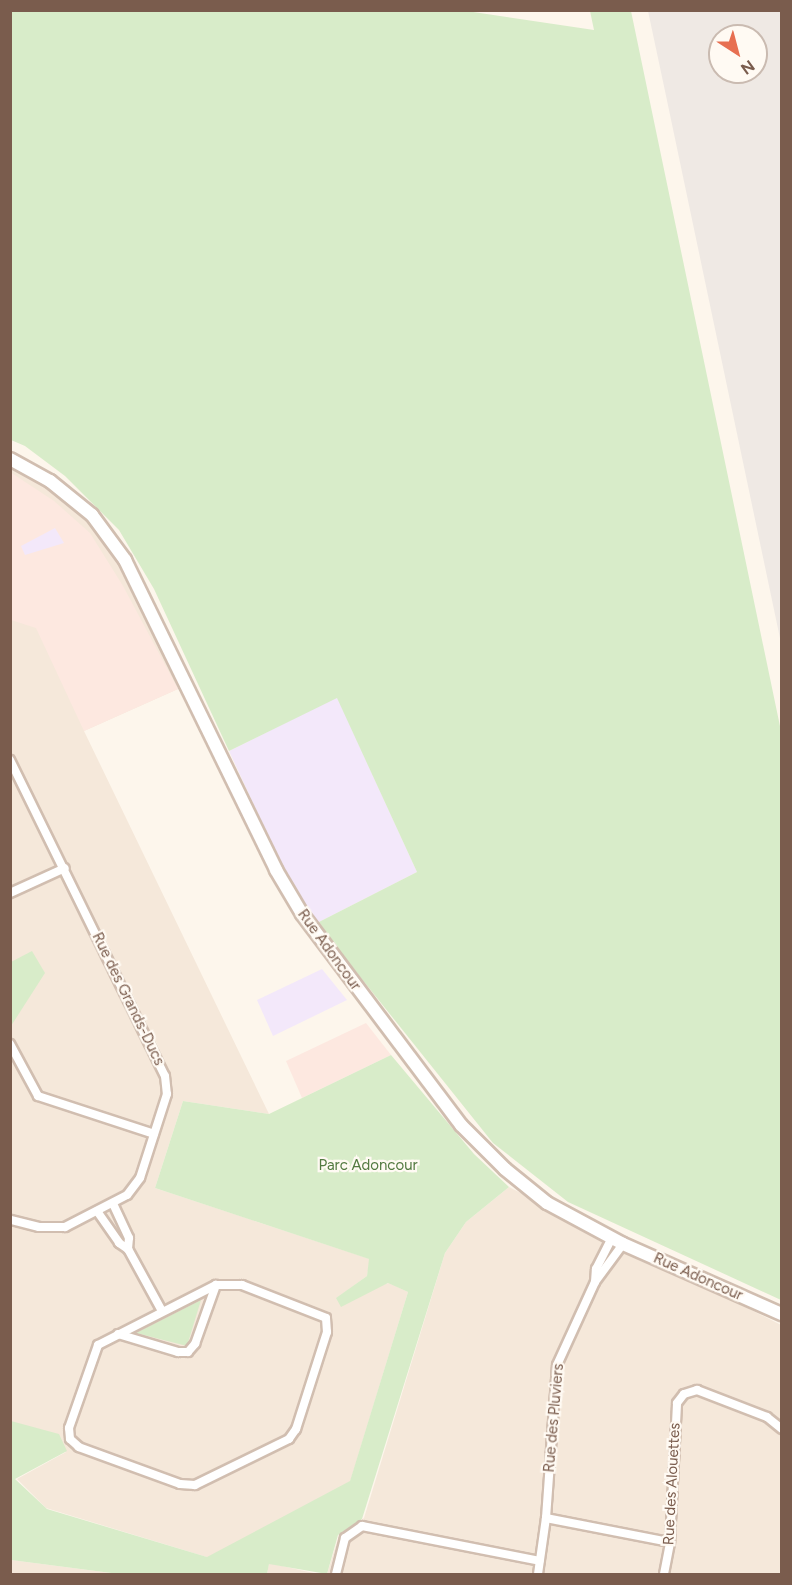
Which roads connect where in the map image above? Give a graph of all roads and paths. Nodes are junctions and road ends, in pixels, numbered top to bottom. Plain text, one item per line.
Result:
1 (10, 459) edge
2 (10, 760) edge
3 (65, 868) junction
4 (10, 893) edge
5 (10, 1044) edge
6 (154, 1134) junction
7 (113, 1203) junction
8 (97, 1211) junction
9 (10, 1220) edge
10 (618, 1241) junction
11 (128, 1249) junction
12 (216, 1285) junction
13 (162, 1311) junction
14 (782, 1314) edge
15 (118, 1334) junction
16 (782, 1429) edge
17 (546, 1518) junction
18 (670, 1542) junction
19 (540, 1561) junction
20 (336, 1575) edge
21 (538, 1575) edge
22 (664, 1575) edge

1 - 10 street, Rue Adoncour
2 - 3 street, Rue des Grands-Ducs
3 - 4 street
3 - 6 street, Rue des Grands-Ducs
5 - 6 street
6 - 7 street, Rue des Grands-Ducs
7 - 8 street, Rue des Grands-Ducs
7 - 11 street
8 - 9 street, Rue des Grands-Ducs
8 - 11 street
10 - 14 street, Rue Adoncour
10 - 17 street, Rue des Pluviers
11 - 13 street
12 - 13 street
12 - 15 street
12 - 15 street
13 - 15 street
16 - 18 street, Rue des Alouettes
17 - 18 street
17 - 19 street, Rue des Pluviers
18 - 22 street, Rue des Alouettes
19 - 20 street
19 - 21 street, Rue des Pluviers

